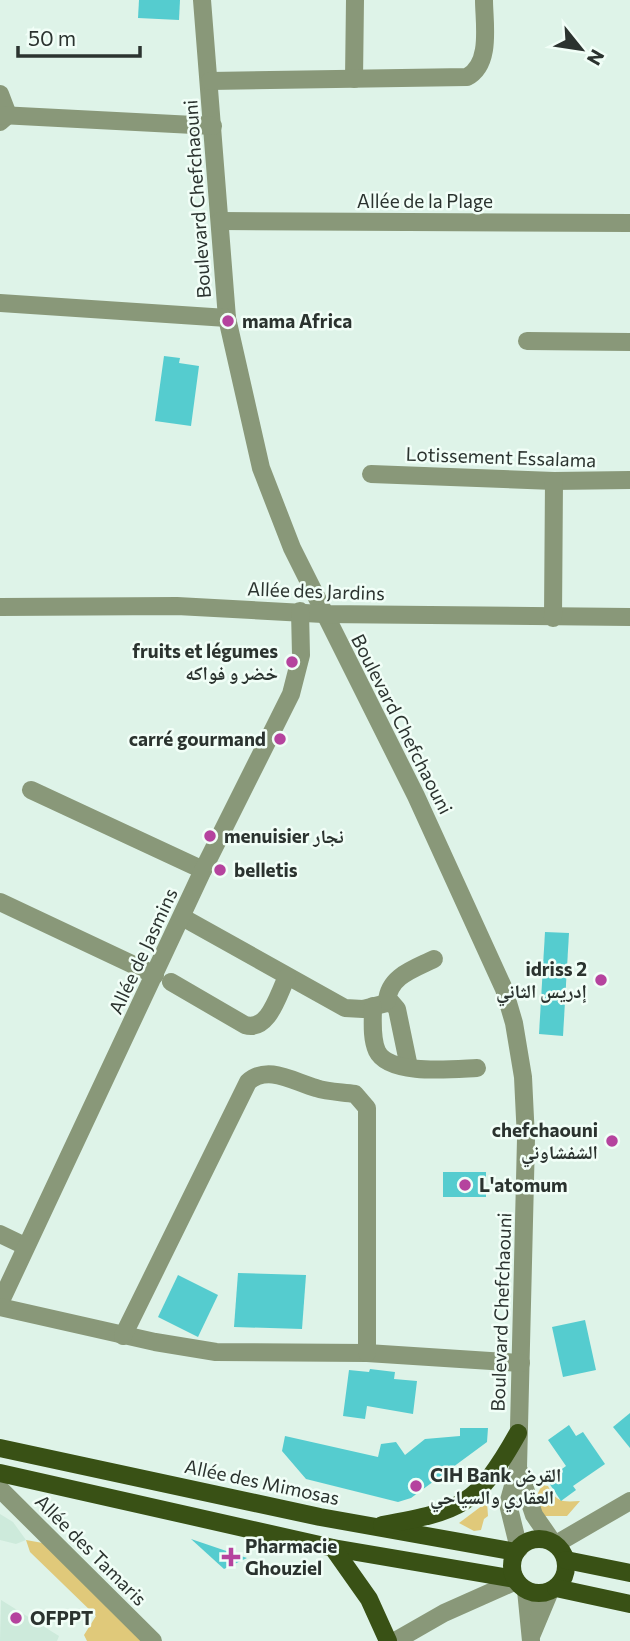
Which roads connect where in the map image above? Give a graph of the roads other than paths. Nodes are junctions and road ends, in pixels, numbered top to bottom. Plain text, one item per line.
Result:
1 (202, 0) edge
2 (355, 0) edge
3 (484, 0) edge
4 (354, 79) junction
5 (211, 81) junction
6 (0, 94) edge
7 (3, 117) edge
8 (213, 126) junction
9 (220, 221) junction
10 (630, 223) edge
11 (0, 303) edge
12 (227, 318) junction
13 (527, 341) dead end
14 (630, 342) edge
15 (371, 474) dead end
16 (630, 480) edge
17 (554, 481) junction
18 (0, 607) edge
19 (300, 611) junction
20 (323, 614) junction
21 (630, 617) edge
22 (553, 618) junction
23 (31, 790) dead end
24 (203, 870) junction
25 (0, 902) edge
26 (182, 917) junction
27 (434, 959) dead end
28 (287, 977) junction
29 (163, 979) junction
30 (380, 1004) junction
31 (409, 1067) junction
32 (477, 1068) dead end
33 (0, 1234) edge
34 (25, 1246) junction
35 (0, 1305) edge
36 (123, 1336) junction
37 (367, 1353) junction
38 (521, 1363) junction
39 (518, 1433) junction
40 (0, 1448) edge
41 (518, 1468) junction
42 (0, 1473) edge
43 (0, 1489) edge
44 (630, 1501) edge
45 (374, 1526) junction
46 (554, 1543) junction
47 (333, 1548) junction
48 (517, 1550) junction
49 (566, 1560) junction
50 (630, 1573) edge
51 (519, 1584) junction
52 (553, 1590) junction
53 (630, 1604) edge
54 (531, 1638) edge
55 (153, 1641) edge
56 (388, 1641) edge
57 (395, 1641) edge

1 - 5 street, Boulevard Chefchaouni
2 - 4 street
3 - 4 street
4 - 5 street
5 - 8 street, Boulevard Chefchaouni
6 - 7 street
7 - 8 street
8 - 9 street, Boulevard Chefchaouni
9 - 10 street, Allée de la Plage
9 - 12 street, Boulevard Chefchaouni
11 - 12 street
12 - 20 street, Boulevard Chefchaouni
13 - 14 street
15 - 17 street, Lotissement Essalama
16 - 17 street, Lotissement Essalama
17 - 22 street
18 - 19 street, Allée des Jardins
19 - 20 street, Allée des Jardins
19 - 24 street, Allée de Jasmins
20 - 22 street, Allée des Jardins
20 - 38 street, Boulevard Chefchaouni
21 - 22 street, Allée des Jardins
23 - 24 street
24 - 26 street, Allée de Jasmins
25 - 29 street
26 - 28 street
26 - 29 street, Allée de Jasmins
27 - 30 street
28 - 29 street
28 - 30 street
29 - 34 street, Allée de Jasmins
30 - 31 street
30 - 31 street
31 - 32 street
33 - 34 street
34 - 35 street, Allée de Jasmins
35 - 36 street
36 - 37 street
36 - 37 street
37 - 38 street
38 - 39 street, Boulevard Chefchaouni
39 - 41 street, Boulevard Chefchaouni
39 - 45 main road
40 - 45 main road, Allée des Mimosas
41 - 46 street, Boulevard Chefchaouni
41 - 48 street, Boulevard Chefchaouni
42 - 47 main road
43 - 55 street, Allée des Tamaris
44 - 46 street
45 - 48 main road, Allée des Mimosas
46 - 48 main road
46 - 49 main road
47 - 51 main road
47 - 56 main road
48 - 51 main road
49 - 50 main road
49 - 52 main road
51 - 52 main road
51 - 54 street
51 - 57 street
52 - 53 main road
52 - 54 street

